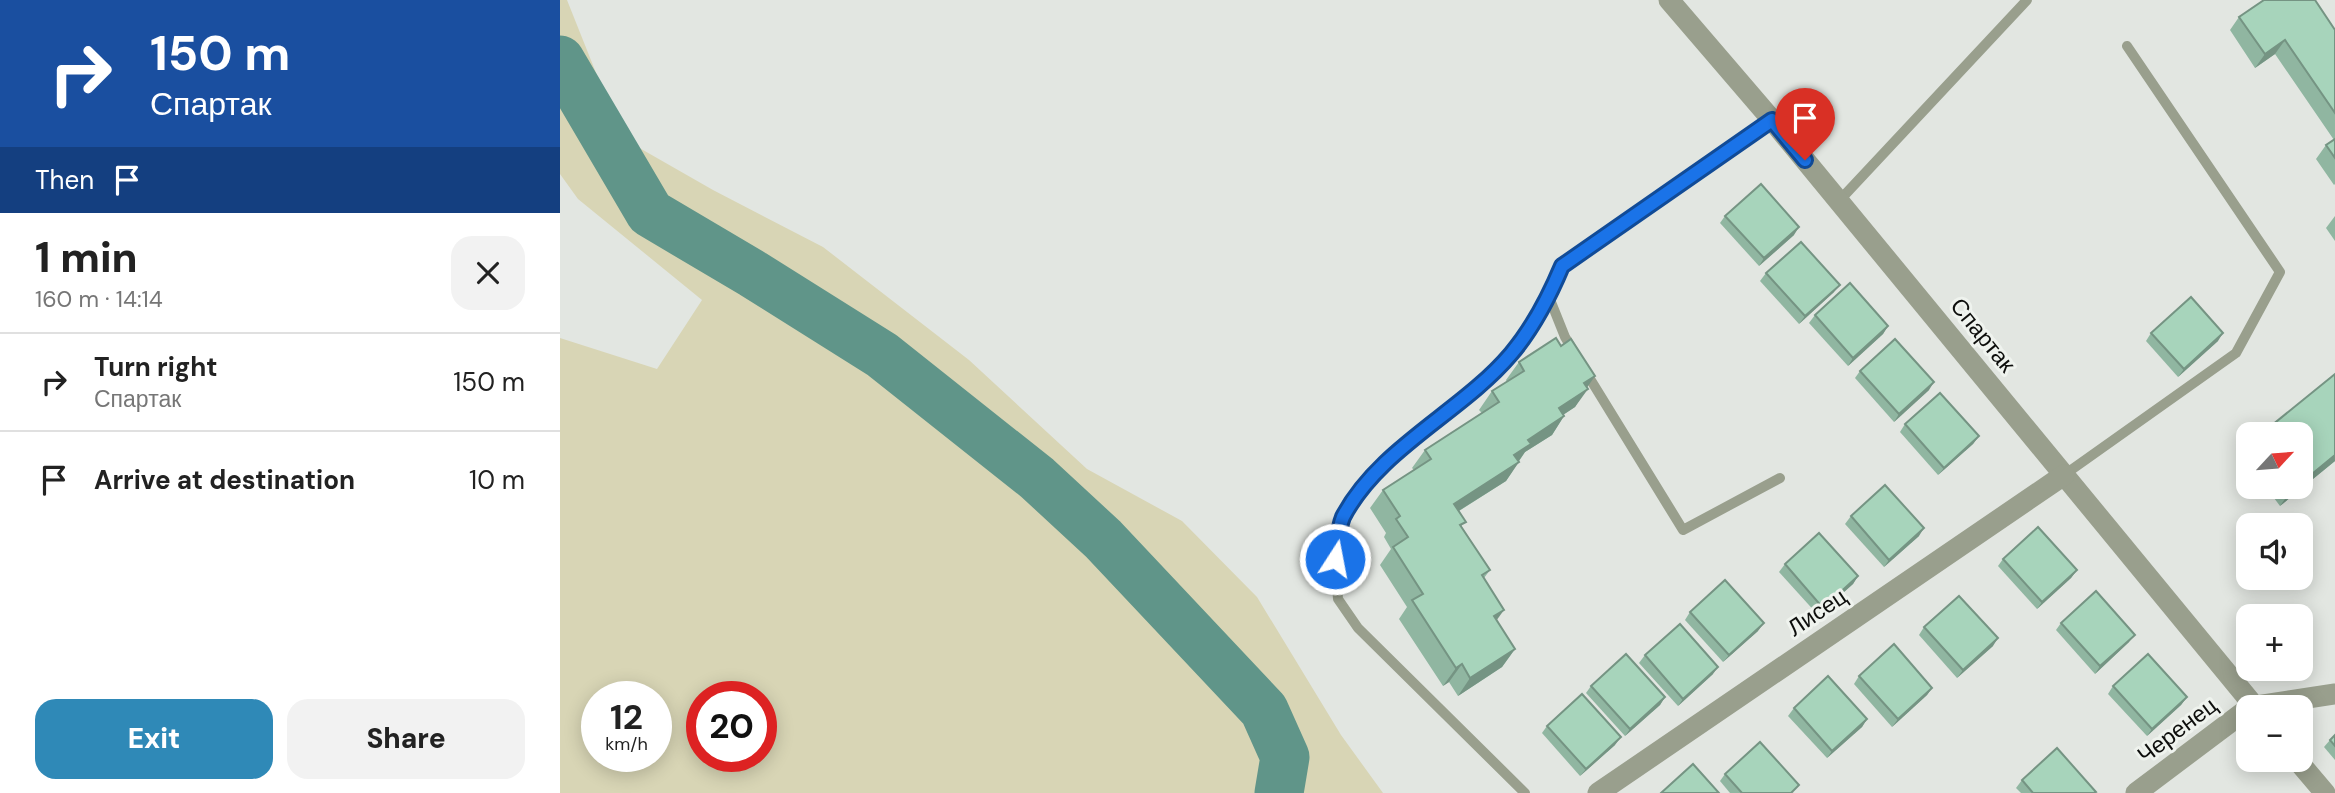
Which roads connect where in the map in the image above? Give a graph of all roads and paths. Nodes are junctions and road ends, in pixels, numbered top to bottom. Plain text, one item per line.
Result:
1 (1669, 0) edge
2 (2027, 0) edge
3 (2127, 46) dead end
4 (1772, 120) junction
5 (1839, 201) junction
6 (1549, 297) junction
7 (2064, 475) junction
8 (1780, 478) dead end
9 (2335, 694) edge
10 (2242, 695) edge
11 (2313, 697) edge
12 (2236, 719) edge
13 (2307, 772) edge
14 (1525, 793) edge
15 (1598, 793) edge
16 (2136, 793) edge
17 (2325, 793) edge

1 - 4 street, Спартак
2 - 5 lane
3 - 7 lane
4 - 5 street, Спартак
4 - 6 lane
5 - 7 street, Спартак
6 - 8 lane
6 - 14 lane
7 - 10 street, Спартак
7 - 15 street, Лисец
9 - 11 street
12 - 16 street, Черенец
13 - 17 street

